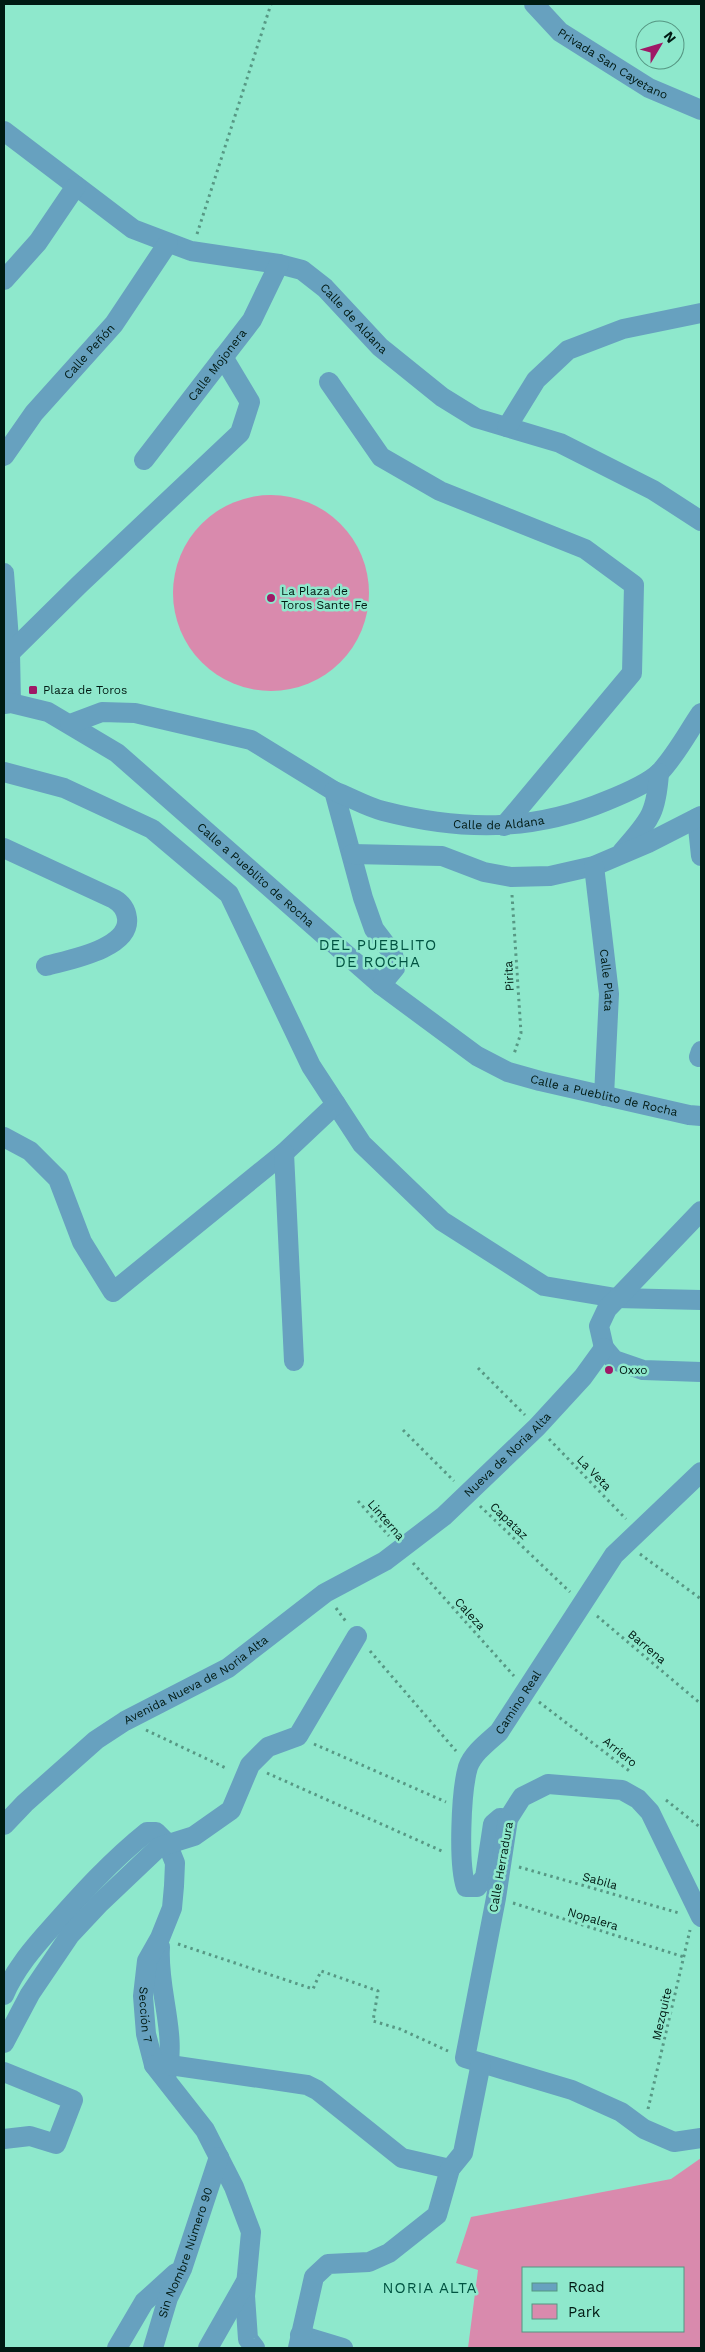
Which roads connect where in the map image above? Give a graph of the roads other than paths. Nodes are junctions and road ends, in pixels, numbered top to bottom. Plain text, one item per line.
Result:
1 (534, 4) edge
2 (701, 110) edge
3 (4, 131) edge
4 (76, 186) junction
5 (168, 243) junction
6 (279, 264) junction
7 (4, 280) edge
8 (701, 312) edge
9 (223, 357) junction
10 (329, 382) dead end
11 (507, 427) junction
12 (4, 456) edge
13 (144, 460) dead end
14 (701, 521) edge
15 (4, 573) edge
16 (10, 653) junction
17 (7, 704) edge
18 (701, 713) edge
19 (70, 724) junction
20 (4, 772) edge
21 (659, 773) junction
22 (334, 791) junction
23 (699, 817) edge
24 (504, 826) junction
25 (4, 848) edge
26 (352, 854) junction
27 (619, 855) junction
28 (701, 856) edge
29 (594, 866) junction
30 (46, 966) dead end
31 (381, 985) junction
32 (604, 1096) junction
33 (336, 1104) junction
34 (701, 1116) edge
35 (4, 1137) edge
36 (284, 1153) junction
37 (701, 1211) edge
38 (616, 1298) junction
39 (701, 1300) edge
40 (604, 1348) junction
41 (294, 1361) dead end
42 (701, 1372) edge
43 (701, 1472) edge
44 (401, 1550) joint
45 (357, 1636) road end
46 (508, 1819) junction
47 (4, 1825) edge
48 (167, 1843) junction
49 (696, 1912) edge
50 (4, 1995) edge
51 (4, 2043) edge
52 (473, 2061) junction
53 (163, 2069) junction
54 (4, 2072) edge
55 (701, 2138) edge
56 (4, 2139) edge
57 (219, 2157) junction
58 (450, 2169) junction
59 (182, 2269) junction
60 (247, 2280) junction
61 (299, 2342) edge
62 (117, 2348) edge
63 (153, 2348) edge
64 (208, 2348) edge
65 (255, 2348) edge
66 (343, 2348) edge

1 - 2 street, Privada San Cayetano
3 - 4 street, Calle de Aldana
4 - 5 street, Calle de Aldana
4 - 7 street
5 - 6 street, Calle de Aldana
5 - 12 street, Calle Peñón
6 - 9 street, Calle Mojonera
6 - 11 street, Calle de Aldana
8 - 11 street
9 - 13 street, Calle Mojonera
9 - 16 street
10 - 24 street
11 - 14 street, Calle de Aldana
15 - 16 street
16 - 17 street
17 - 19 street, Calle a Pueblito de Rocha
18 - 21 street, Calle de Aldana
19 - 22 street, Calle de Aldana
19 - 31 street, Calle a Pueblito de Rocha
20 - 33 street
21 - 24 street, Calle de Aldana
21 - 27 street
22 - 24 street, Calle de Aldana
22 - 26 street
23 - 27 street
23 - 28 street
25 - 30 street
26 - 29 street
26 - 31 street
27 - 29 street
29 - 32 street, Calle Plata
31 - 32 street, Calle a Pueblito de Rocha
32 - 34 street, Calle a Pueblito de Rocha
33 - 36 street
33 - 38 street
35 - 36 street
36 - 41 street
37 - 38 street
38 - 39 street
38 - 40 street
40 - 42 street
40 - 44 street, Nueva de Noria Alta
43 - 46 street, Camino Real
44 - 47 street, Avenida Nueva de Noria Alta
45 - 48 street
46 - 49 street, Calle Herradura
46 - 52 street, Calle Herradura
48 - 50 street
48 - 51 street
48 - 53 street, Sección 7
52 - 55 street
52 - 58 street, Calle Herradura
53 - 57 street
53 - 58 street
54 - 56 street
57 - 59 street, Sin Nombre Número 90
57 - 60 street
58 - 61 street, Calle Herradura
59 - 62 street
59 - 63 street, Sin Nombre Número 90
60 - 64 street
60 - 65 street
61 - 66 street

